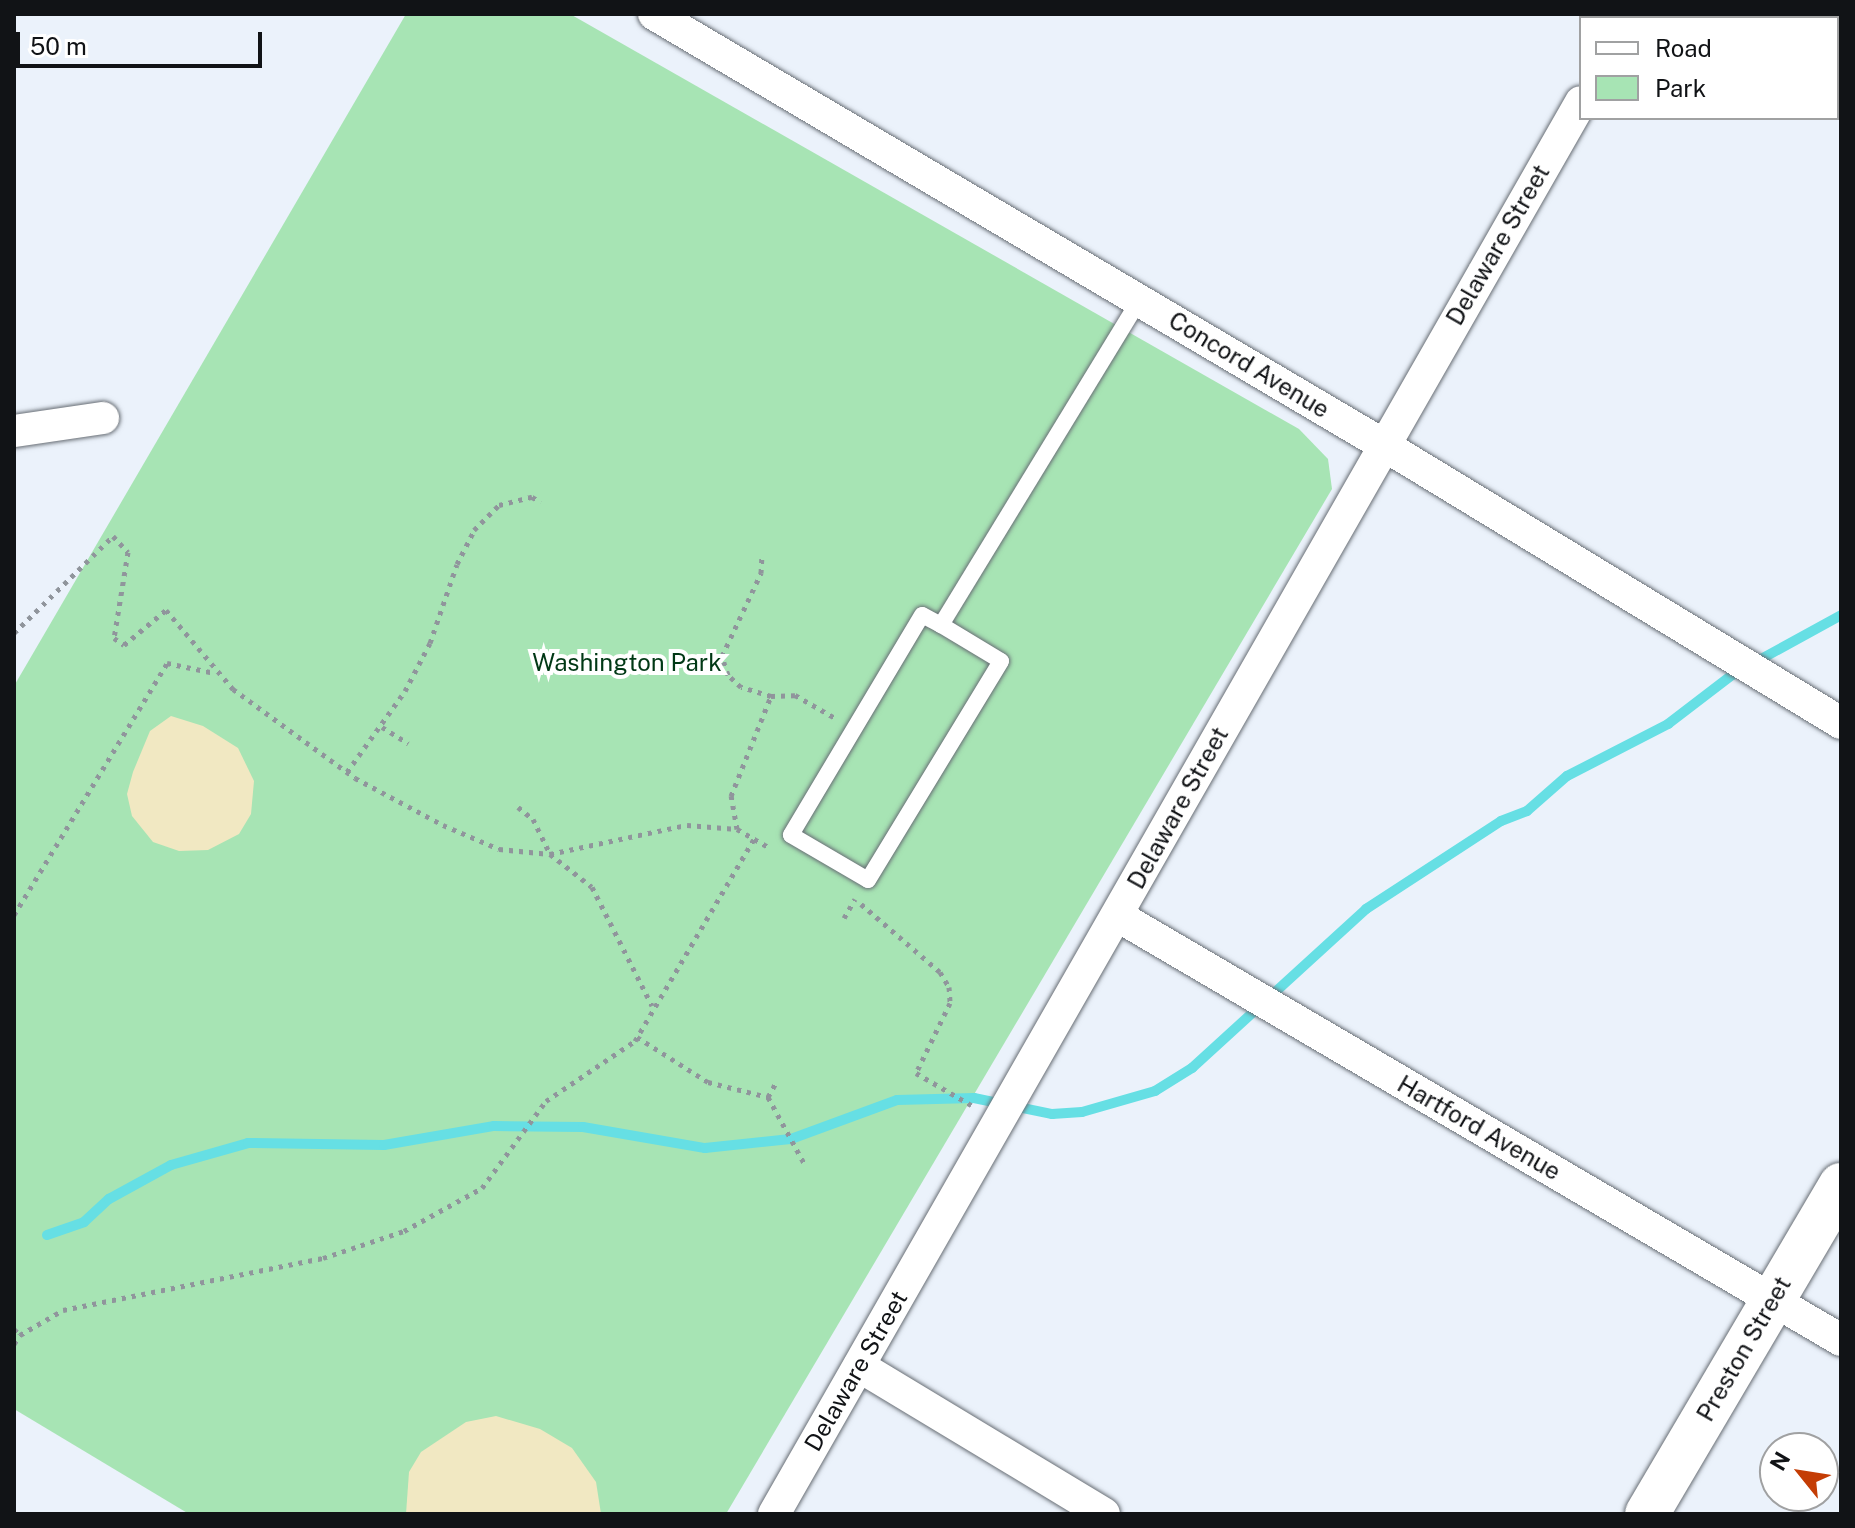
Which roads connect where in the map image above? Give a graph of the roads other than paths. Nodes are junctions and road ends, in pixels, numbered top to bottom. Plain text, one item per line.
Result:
1 (654, 14) edge
2 (1579, 105) edge
3 (1139, 300) junction
4 (103, 418) dead end
5 (14, 431) edge
6 (1382, 444) junction
7 (941, 625) junction
8 (1841, 723) edge
9 (1118, 916) junction
10 (1841, 1185) edge
11 (1773, 1300) junction
12 (1841, 1340) edge
13 (859, 1366) junction
14 (774, 1514) edge
15 (1104, 1514) edge
16 (1647, 1514) edge

1 - 3 street, Concord Avenue
2 - 6 street, Delaware Street
3 - 6 street, Concord Avenue
3 - 7 lane
4 - 5 street
6 - 8 street, Concord Avenue
6 - 9 street, Delaware Street
7 - 7 lane
9 - 11 street, Hartford Avenue
9 - 13 street, Delaware Street
10 - 11 street, Preston Street
11 - 12 street, Hartford Avenue
11 - 16 street, Preston Street
13 - 14 street, Delaware Street
13 - 15 street

